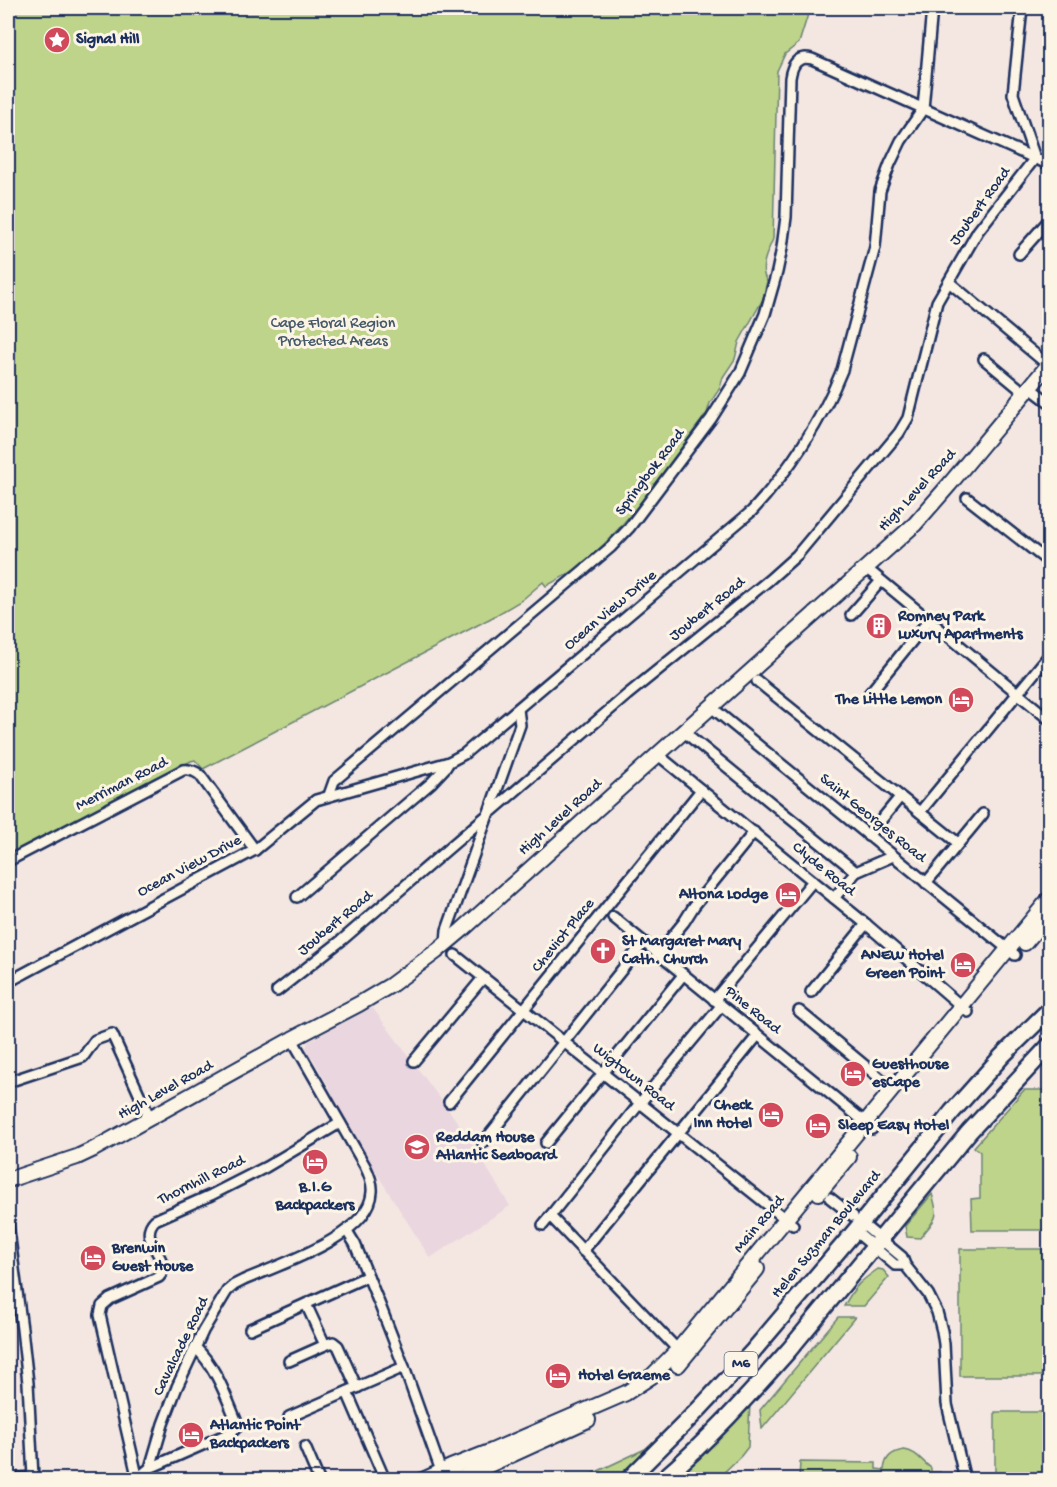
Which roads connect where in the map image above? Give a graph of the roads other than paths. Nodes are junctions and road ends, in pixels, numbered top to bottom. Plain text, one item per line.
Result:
1 (932, 8) edge
2 (1022, 8) edge
3 (923, 109) junction
4 (1035, 158) junction
5 (1050, 165) edge
6 (1050, 219) edge
7 (1019, 255) dead end
8 (949, 282) junction
9 (984, 360) dead end
10 (1049, 364) edge
11 (1027, 390) junction
12 (1050, 403) edge
13 (967, 498) dead end
14 (1050, 563) edge
15 (866, 568) junction
16 (881, 581) junction
17 (851, 615) dead end
18 (929, 620) junction
19 (1050, 654) edge
20 (757, 681) dead end
21 (869, 693) dead end
22 (1017, 694) junction
23 (710, 706) junction
24 (518, 709) junction
25 (1050, 720) edge
26 (683, 731) junction
27 (657, 754) junction
28 (449, 762) junction
29 (701, 790) junction
30 (330, 795) junction
31 (900, 797) junction
32 (920, 812) junction
33 (489, 814) junction
34 (983, 814) dead end
35 (754, 832) junction
36 (868, 836) junction
37 (958, 843) junction
38 (255, 849) junction
39 (893, 856) junction
40 (8, 861) edge
41 (856, 872) junction
42 (813, 881) junction
43 (926, 883) junction
44 (297, 897) dead end
45 (834, 898) junction
46 (1050, 898) edge
47 (1050, 913) edge
48 (613, 917) dead end
49 (866, 924) junction
50 (644, 942) junction
51 (446, 944) junction
52 (1011, 952) junction
53 (658, 954) junction
54 (455, 955) dead end
55 (683, 975) junction
56 (483, 978) junction
57 (8, 982) edge
58 (277, 991) dead end
59 (811, 992) dead end
60 (718, 1003) junction
61 (965, 1009) junction
62 (1050, 1009) edge
63 (523, 1010) junction
64 (799, 1011) dead end
65 (758, 1035) junction
66 (292, 1039) junction
67 (563, 1042) junction
68 (1050, 1046) edge
69 (414, 1061) dead end
70 (603, 1073) junction
71 (8, 1082) edge
72 (893, 1089) junction
73 (449, 1102) dead end
74 (640, 1103) junction
75 (150, 1118) junction
76 (340, 1123) junction
77 (869, 1126) junction
78 (679, 1133) junction
79 (483, 1143) dead end
80 (546, 1143) dead end
81 (8, 1180) edge
82 (830, 1198) dead end
83 (550, 1216) junction
84 (790, 1222) junction
85 (856, 1223) junction
86 (8, 1224) edge
87 (543, 1225) dead end
88 (347, 1231) junction
89 (877, 1243) junction
90 (583, 1251) junction
91 (368, 1276) junction
92 (306, 1304) junction
93 (250, 1329) dead end
94 (329, 1343) junction
95 (195, 1347) junction
96 (678, 1350) junction
97 (289, 1361) dead end
98 (404, 1367) junction
99 (357, 1388) junction
100 (347, 1392) junction
101 (290, 1417) dead end
102 (305, 1447) dead end
103 (150, 1468) junction
104 (442, 1475) edge
105 (34, 1478) edge
106 (8, 1479) edge
107 (138, 1479) edge
108 (319, 1479) edge
109 (385, 1479) edge
110 (423, 1479) edge
111 (456, 1479) edge
112 (628, 1479) edge
113 (662, 1479) edge
114 (965, 1479) edge

1 - 3 street, Ocean View Drive
2 - 4 street
3 - 4 street
3 - 24 street, Ocean View Drive
3 - 30 street, Springbok Road
4 - 5 street
4 - 8 street, Joubert Road
6 - 7 street
8 - 10 street
8 - 33 street, Joubert Road
9 - 11 street
10 - 11 main road, High Level Road
11 - 12 street
11 - 15 main road, High Level Road
13 - 14 street
15 - 16 street
15 - 23 main road, High Level Road
16 - 17 street
16 - 18 street
18 - 21 street
18 - 22 street
19 - 22 street
20 - 31 street
22 - 25 street
22 - 32 street
23 - 26 main road, High Level Road
23 - 36 street, Saint Georges Road
24 - 28 street, Ocean View Drive
24 - 33 street
26 - 27 main road, High Level Road
26 - 41 street
27 - 29 street, Clyde Road
27 - 51 main road, High Level Road
28 - 30 street, Ocean View Drive
28 - 44 street
29 - 35 street, Clyde Road
29 - 63 street, Cheviot Place
30 - 38 street, Ocean View Drive
31 - 32 street
31 - 36 street
32 - 37 street
33 - 51 street
33 - 58 street, Joubert Road
34 - 37 street
35 - 42 street, Clyde Road
35 - 53 street
36 - 39 street, Saint Georges Road
37 - 43 street
38 - 40 street, Merriman Road
38 - 57 street, Ocean View Drive
39 - 41 street
39 - 43 street, Saint Georges Road
41 - 45 street
42 - 45 street, Clyde Road
42 - 60 street
43 - 52 street, Saint Georges Road
45 - 49 street, Clyde Road
46 - 52 main road, Main Road
47 - 52 main road, Main Road
48 - 50 street, Pine Road
49 - 59 street
49 - 61 street, Clyde Road
50 - 53 street, Pine Road
50 - 67 street
51 - 66 main road, High Level Road
52 - 61 main road, Main Road
53 - 55 street, Pine Road
54 - 56 street, Wigtown Road
55 - 60 street, Pine Road
55 - 70 street
56 - 63 street, Wigtown Road
56 - 69 street
60 - 65 street, Pine Road
60 - 74 street
61 - 72 main road, Main Road
61 - 77 main road, Main Road
62 - 85 main road, Helen Suzman Boulevard / M6
63 - 67 street, Wigtown Road
63 - 73 street, Cheviot Place
64 - 72 street
65 - 77 street, Pine Road
65 - 78 street
66 - 75 main road, High Level Road
66 - 76 street, Cavalcade Road
67 - 70 street, Wigtown Road
67 - 79 street
68 - 89 main road, M6
70 - 74 street, Wigtown Road
70 - 80 street
71 - 75 street
72 - 77 main road, Main Road
74 - 78 street, Wigtown Road
74 - 83 street
75 - 81 main road, High Level Road
76 - 88 street, Cavalcade Road
76 - 107 street, Thornhill Road
77 - 84 main road, Main Road
78 - 84 street, Wigtown Road
78 - 90 street
82 - 85 street
83 - 87 street
83 - 90 street
84 - 96 main road, Main Road
84 - 111 main road, Main Road
85 - 89 street
85 - 112 main road, Helen Suzman Boulevard / M6
86 - 105 street
88 - 91 street
88 - 95 street, Cavalcade Road
89 - 113 main road, M6
89 - 114 street
90 - 96 street
91 - 92 street
91 - 98 street
92 - 93 street
92 - 94 street
94 - 97 street
94 - 99 street
95 - 103 street, Cavalcade Road
95 - 103 street
96 - 104 main road, Main Road
98 - 99 street
98 - 104 street
99 - 100 street
100 - 101 street
100 - 109 street
102 - 108 street
103 - 107 street
104 - 110 main road, Main Road
105 - 106 street

